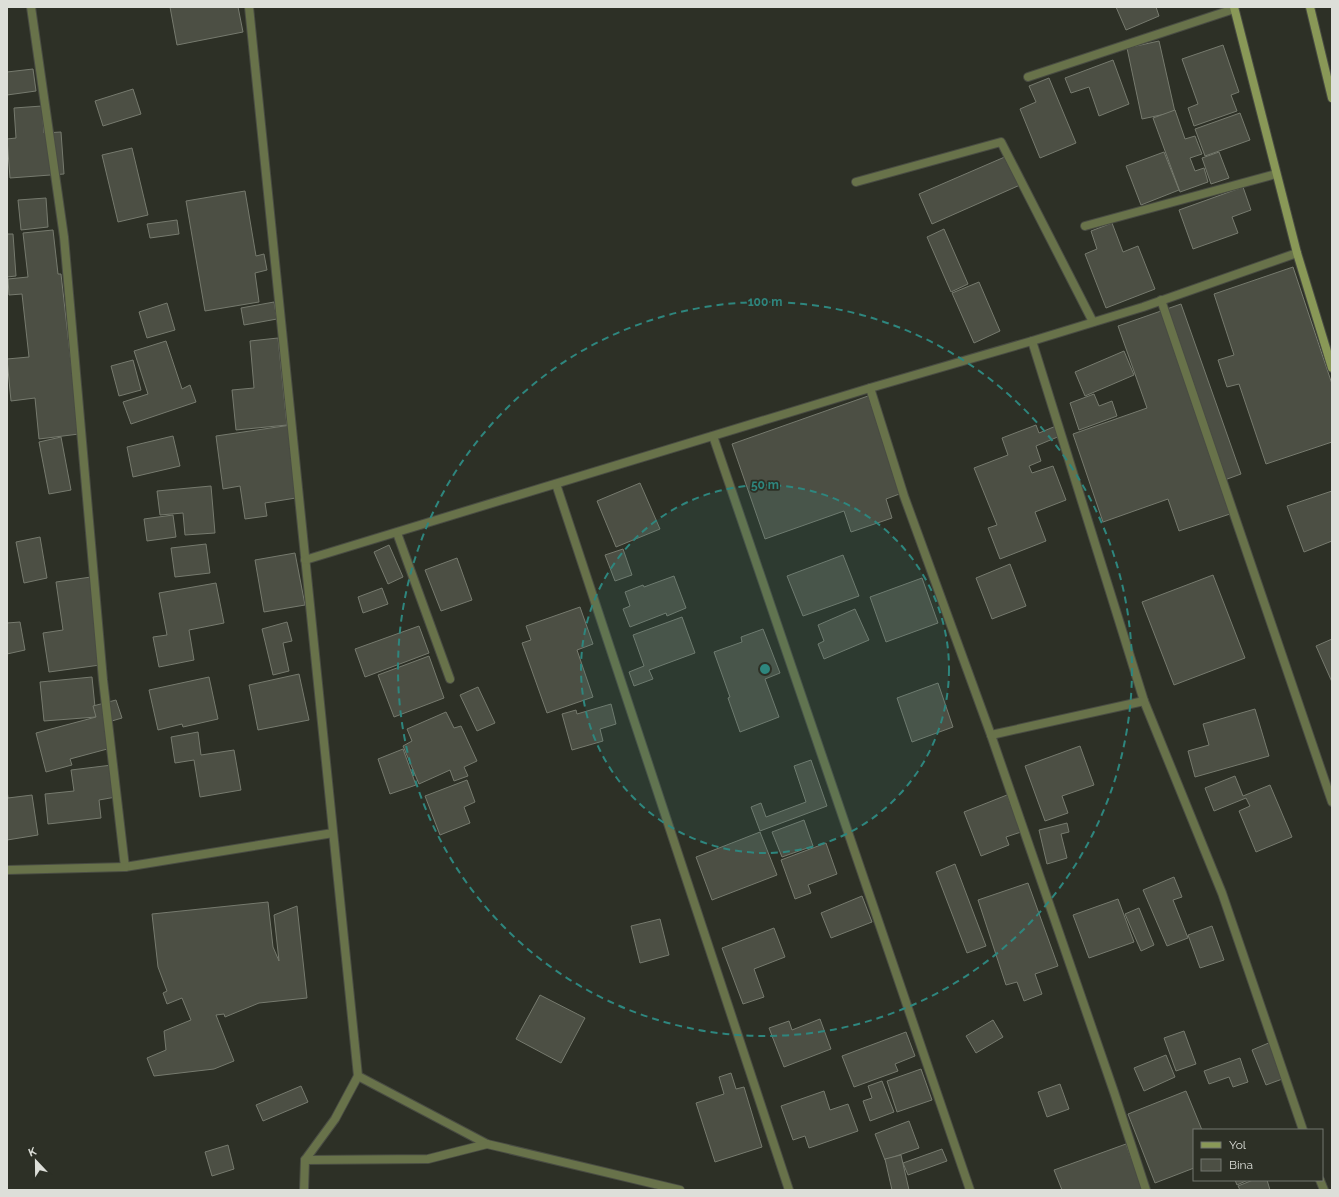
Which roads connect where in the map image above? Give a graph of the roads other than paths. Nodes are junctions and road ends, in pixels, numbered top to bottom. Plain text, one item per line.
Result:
1 (31, 7) edge
2 (249, 7) edge
3 (1310, 7) edge
4 (1234, 8) edge
5 (1028, 77) dead end
6 (1332, 98) edge
7 (1276, 174) junction
8 (856, 182) dead end
9 (1085, 226) dead end
10 (1296, 253) junction
11 (1161, 300) junction
12 (1093, 322) junction
13 (1032, 341) junction
14 (1332, 368) edge
15 (870, 388) junction
16 (713, 436) junction
17 (556, 484) junction
18 (397, 533) junction
19 (305, 560) junction
20 (450, 680) dead end
21 (1144, 701) junction
22 (991, 735) junction
23 (1332, 802) edge
24 (333, 833) junction
25 (125, 866) junction
26 (7, 870) edge
27 (358, 1076) junction
28 (1303, 1129) edge
29 (487, 1144) junction
30 (305, 1160) junction
31 (304, 1190) edge
32 (680, 1190) edge
33 (789, 1190) edge
34 (970, 1190) edge
35 (1146, 1190) edge

1 - 25 street
2 - 19 street
3 - 6 main road
4 - 5 street
4 - 7 main road
7 - 9 street
7 - 10 main road
8 - 12 street
10 - 11 street
10 - 14 main road
11 - 12 street
11 - 23 street
12 - 13 street
13 - 15 street
13 - 21 street
15 - 16 street
15 - 22 street
16 - 17 street
16 - 34 street
17 - 18 street
17 - 33 street
18 - 19 street
18 - 20 street
19 - 24 street
21 - 22 street
21 - 28 street
22 - 35 street
24 - 25 street
24 - 27 street
25 - 26 street
27 - 29 street
27 - 30 street
29 - 30 street
29 - 32 street
30 - 31 street

